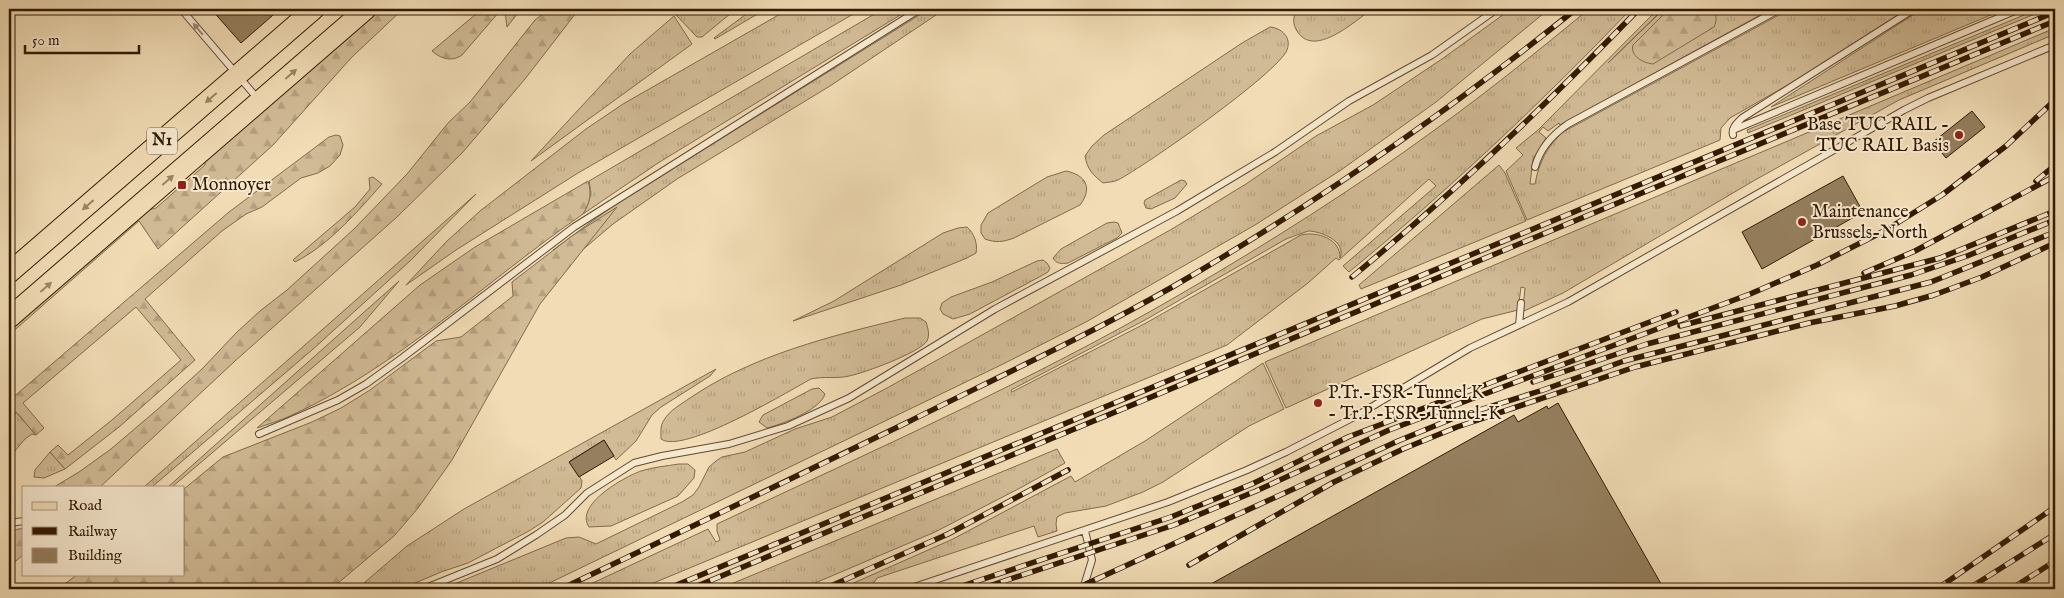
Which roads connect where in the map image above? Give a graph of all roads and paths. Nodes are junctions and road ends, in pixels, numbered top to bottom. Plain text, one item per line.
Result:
1 (181, 9) edge
2 (314, 9) edge
3 (366, 9) edge
4 (920, 9) edge
5 (1498, 9) edge
6 (1780, 9) edge
7 (1914, 9) edge
8 (2017, 10) dead end
9 (2055, 45) edge
10 (237, 75) junction
11 (260, 101) junction
12 (1535, 167) dead end
13 (9, 274) edge
14 (1521, 303) dead end
15 (9, 318) edge
16 (1519, 325) junction
17 (259, 434) dead end
18 (22, 521) edge
19 (9, 523) edge
20 (1085, 531) junction
21 (423, 589) edge
22 (908, 589) edge
23 (1083, 589) edge

10 -> 1 lane
2 - 10 main road, N1
11 -> 3 main road, N1
4 - 17 lane
5 - 21 lane
6 - 12 lane
7 - 8 lane
9 - 16 lane
10 - 11 lane
10 -> 13 main road, N1
15 -> 11 main road, N1
14 - 16 lane
16 - 20 lane
18 - 19 lane
20 - 22 lane
20 - 23 lane

